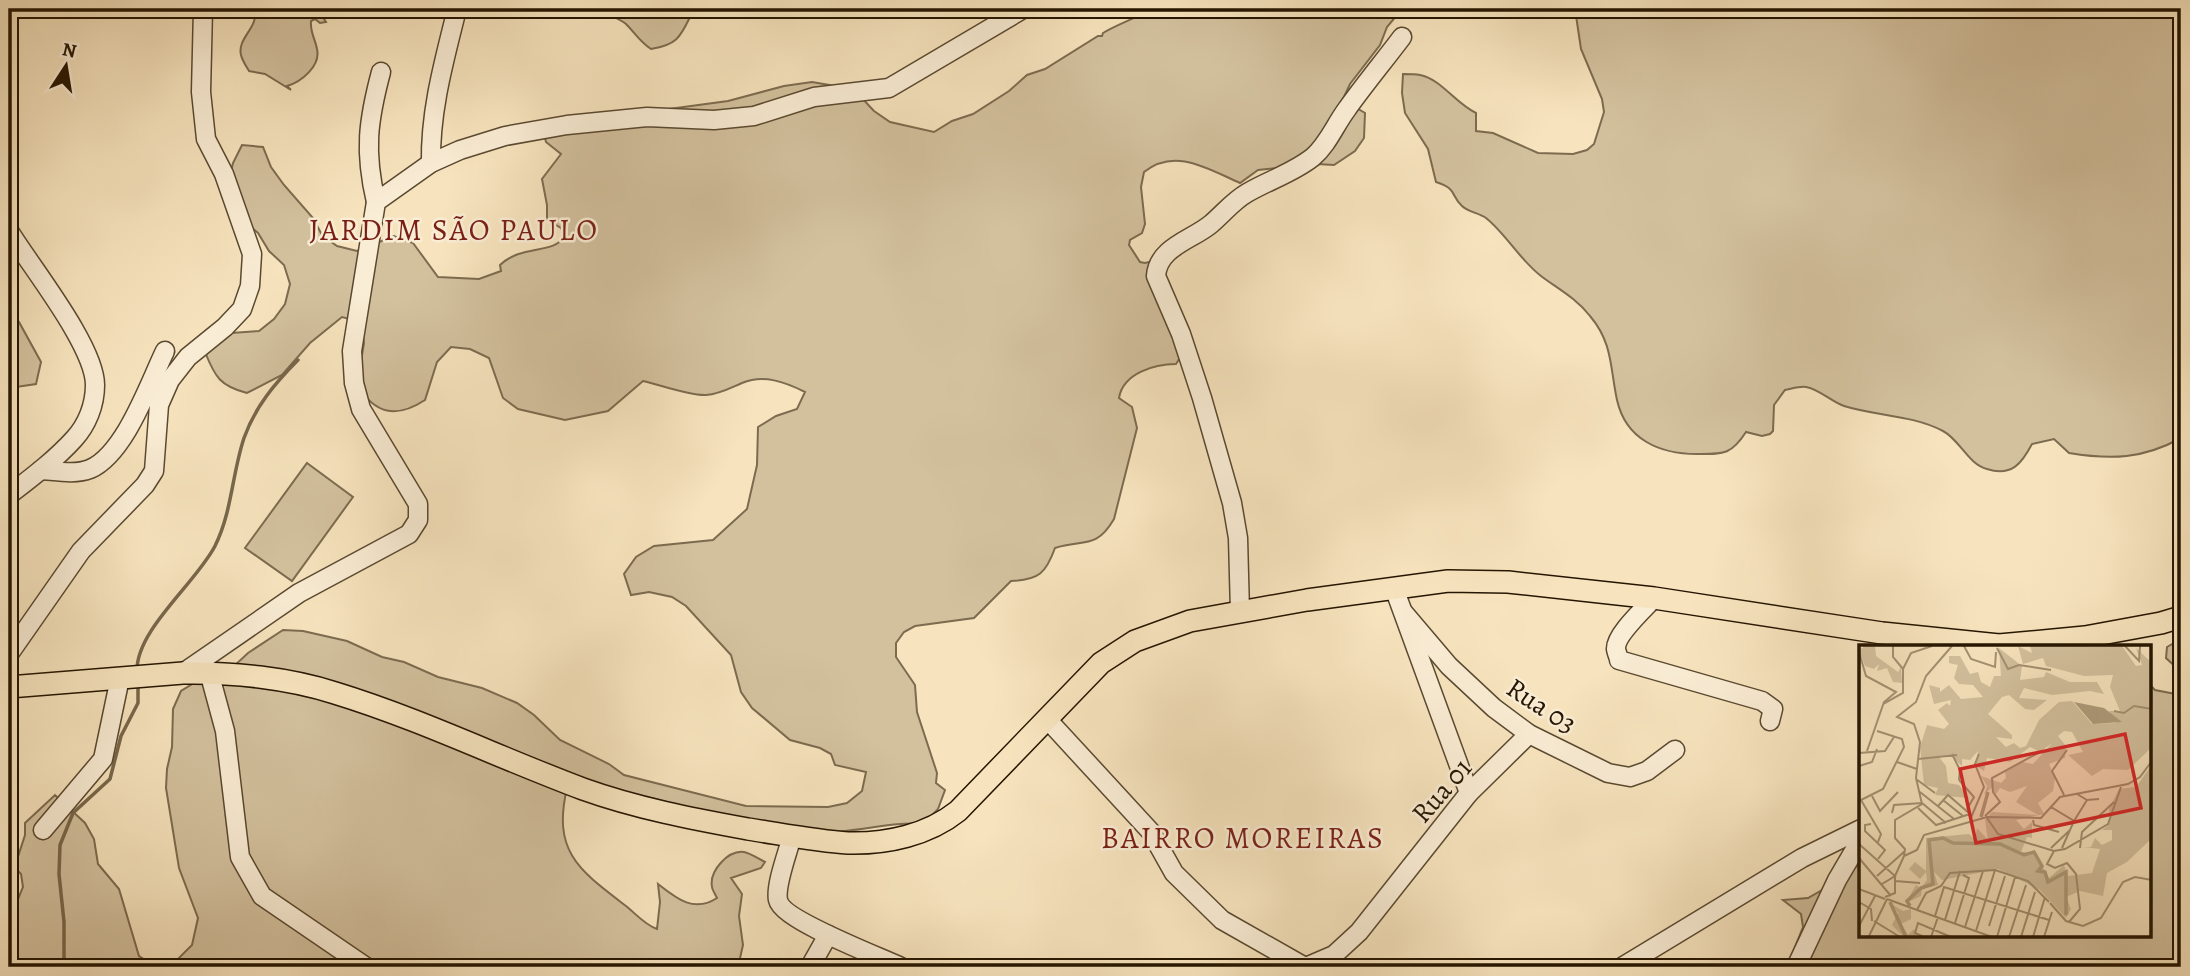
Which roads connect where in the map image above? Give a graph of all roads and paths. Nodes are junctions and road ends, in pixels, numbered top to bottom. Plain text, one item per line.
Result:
1 (203, 9) edge
2 (1023, 9) edge
3 (454, 17) dead end
4 (1402, 37) dead end
5 (382, 72) dead end
6 (431, 163) junction
7 (376, 202) junction
8 (9, 231) edge
9 (165, 351) dead end
10 (41, 470) junction
11 (9, 495) edge
12 (1394, 588) junction
13 (1654, 598) junction
14 (1240, 612) junction
15 (1405, 613) junction
16 (2181, 617) edge
17 (1989, 645) edge
18 (2007, 645) edge
19 (9, 654) edge
20 (209, 673) junction
21 (173, 674) junction
22 (123, 678) junction
23 (9, 687) edge
24 (1047, 719) junction
25 (1770, 721) dead end
26 (1529, 734) junction
27 (1675, 750) dead end
28 (1469, 793) junction
29 (43, 830) dead end
30 (1859, 830) edge
31 (792, 836) junction
32 (1859, 842) edge
33 (828, 935) junction
34 (1627, 966) edge
35 (366, 967) edge
36 (810, 967) edge
37 (901, 967) edge
38 (1306, 967) edge
39 (1796, 967) edge

1 - 19 street
2 - 6 street
3 - 6 street
4 - 14 street
5 - 7 street
6 - 7 street
7 - 21 street
8 - 10 street
9 - 10 street
10 - 11 street
12 - 13 main road
12 - 14 main road
12 - 15 street
13 - 17 main road
13 - 25 street
14 - 24 main road
15 - 26 street, Rua 03
15 - 28 street
16 - 18 main road
20 - 21 main road
20 - 31 main road
20 - 35 street
21 - 22 main road
22 - 23 main road
22 - 29 street
24 - 31 main road
24 - 38 street
26 - 27 street, Rua 03
26 - 28 street, Rua 01
28 - 38 street, Rua 01
30 - 34 street
31 - 33 street
32 - 39 street
33 - 36 street
33 - 37 street

